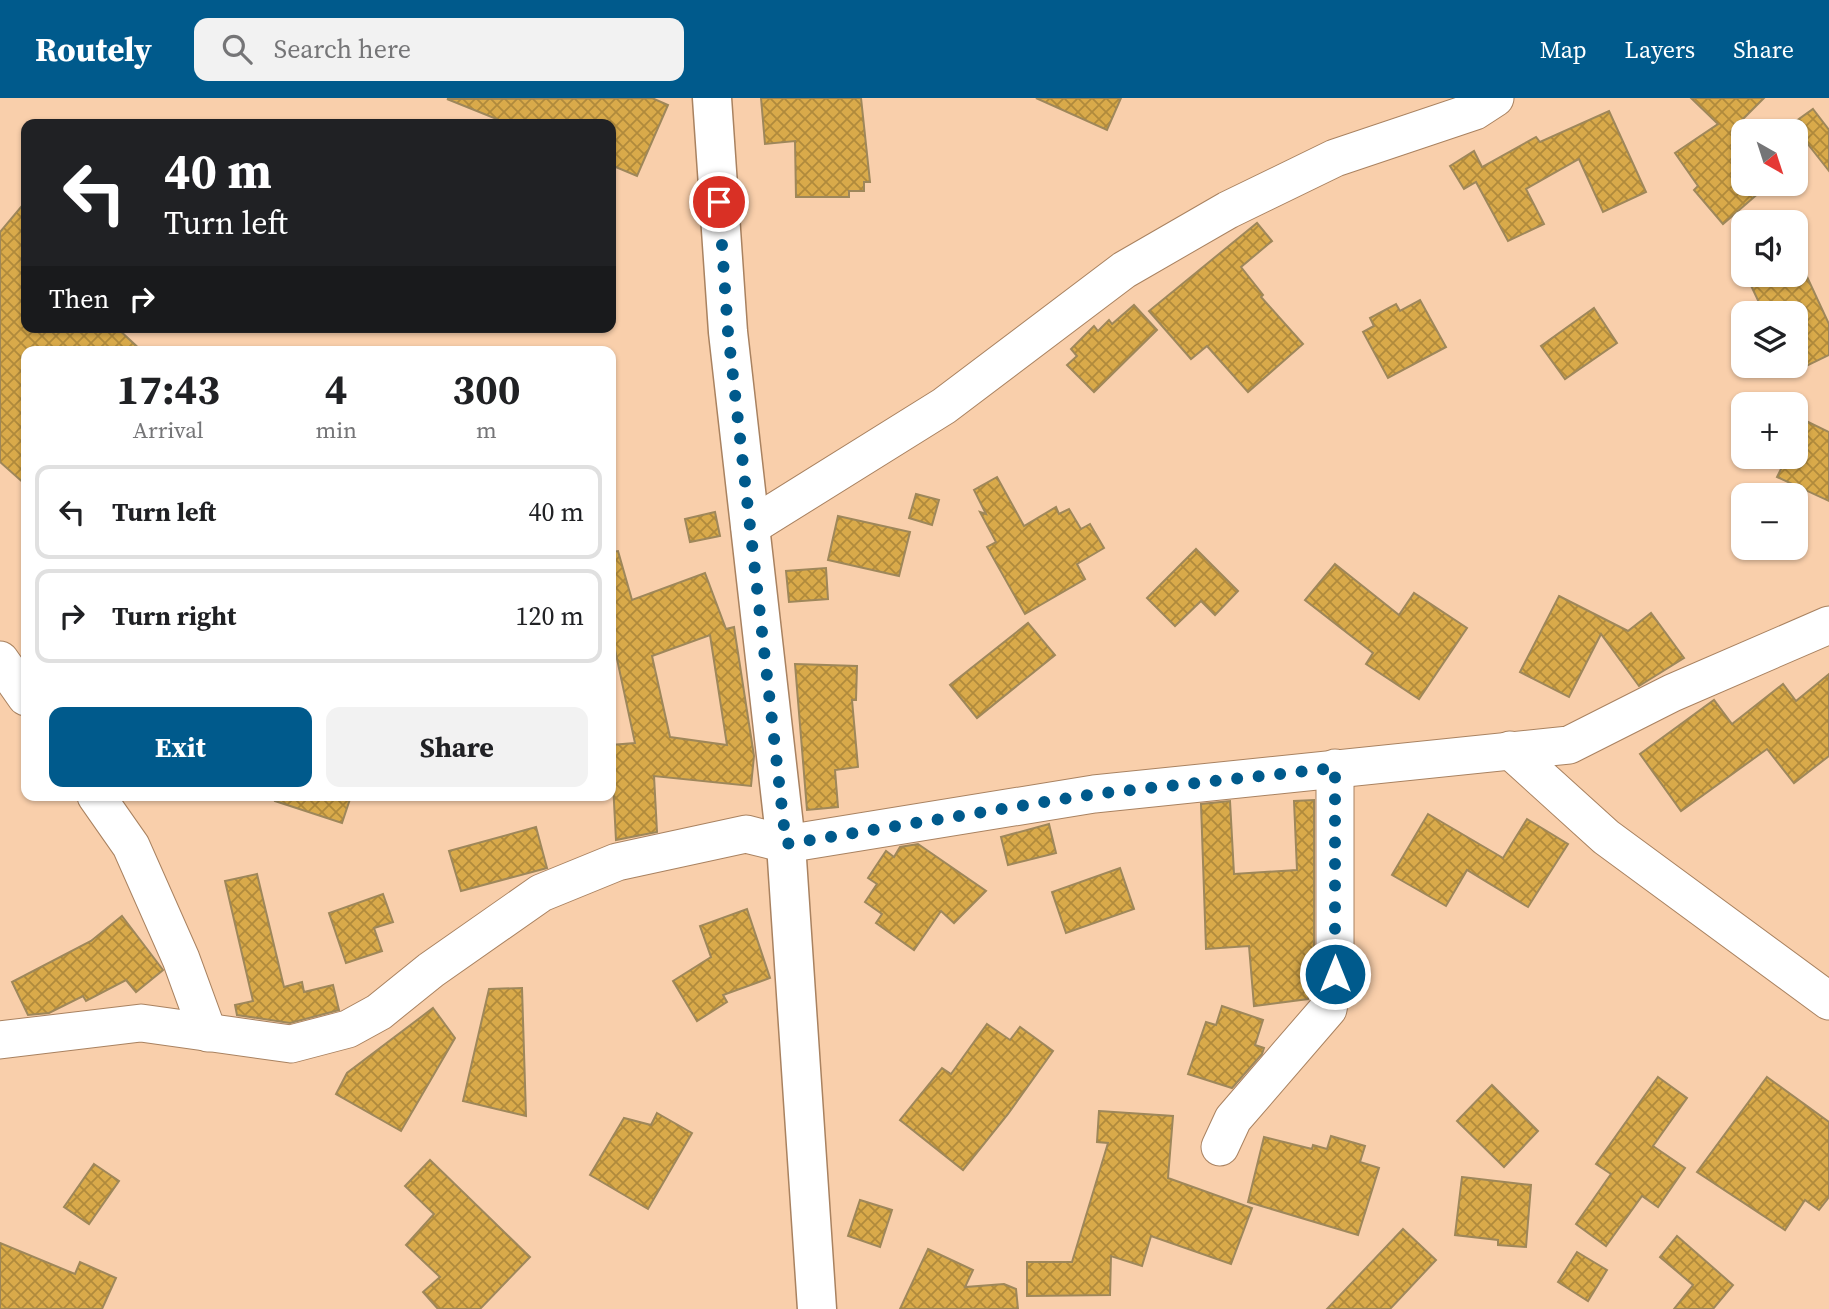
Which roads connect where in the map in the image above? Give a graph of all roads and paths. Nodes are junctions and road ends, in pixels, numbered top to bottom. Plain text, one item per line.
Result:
1 (712, 98) edge
2 (1495, 98) edge
3 (750, 527) junction
4 (1829, 625) edge
5 (0, 660) edge
6 (21, 690) edge
7 (1510, 750) junction
8 (1335, 768) junction
9 (100, 801) edge
10 (786, 844) junction
11 (1829, 1001) edge
12 (208, 1033) junction
13 (0, 1040) edge
14 (1220, 1147) dead end
15 (817, 1309) edge

1 - 3 street
2 - 3 street
3 - 10 street
4 - 7 street
5 - 6 street
7 - 8 street
7 - 11 street
8 - 10 street
8 - 14 street
9 - 12 street
10 - 12 street
10 - 15 street
12 - 13 street

